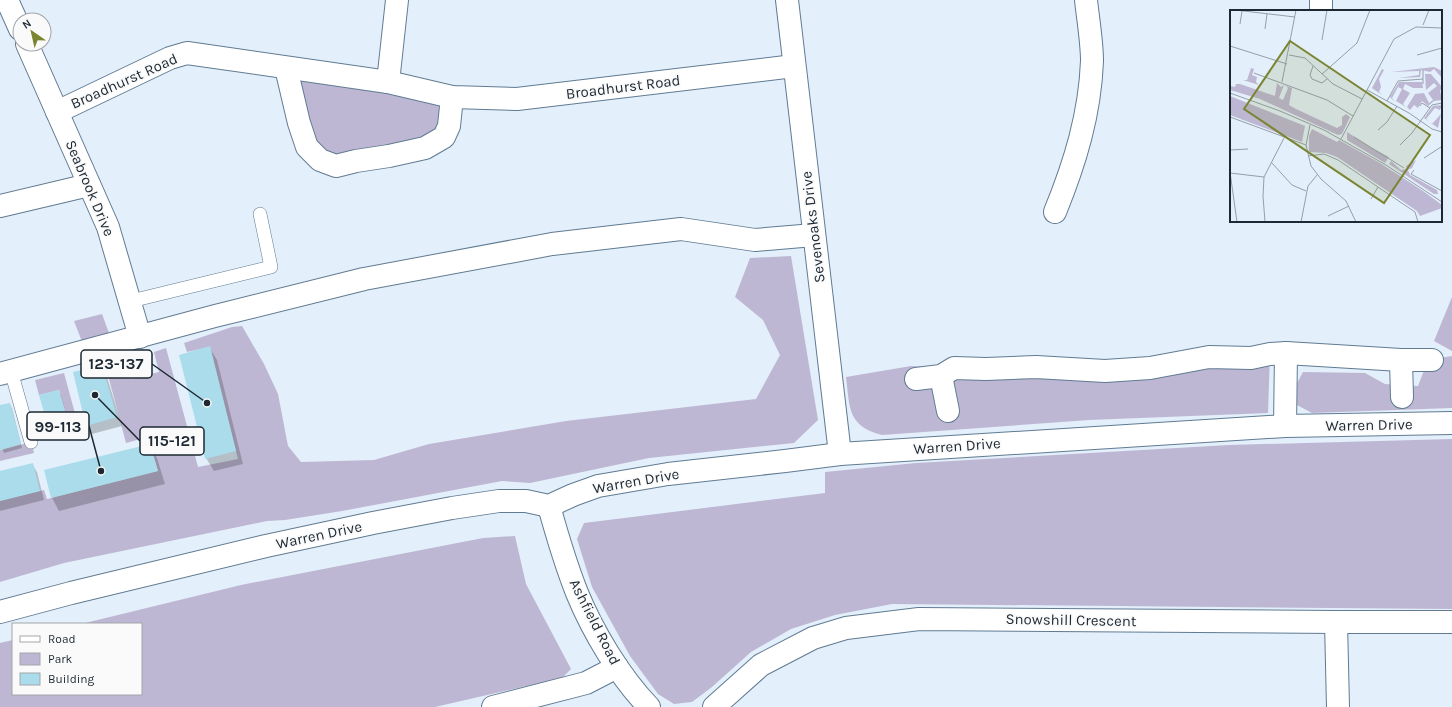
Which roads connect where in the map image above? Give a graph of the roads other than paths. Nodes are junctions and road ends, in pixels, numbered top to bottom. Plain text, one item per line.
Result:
1 (7, 0) edge
2 (397, 0) edge
3 (787, 0) edge
4 (1086, 0) edge
5 (12, 12) edge
6 (31, 52) edge
7 (794, 66) junction
8 (286, 68) junction
9 (388, 82) junction
10 (452, 97) junction
11 (57, 112) junction
12 (89, 185) junction
13 (0, 206) edge
14 (1055, 212) dead end
15 (260, 214) dead end
16 (814, 235) junction
17 (131, 301) junction
18 (140, 337) junction
19 (1286, 353) junction
20 (1401, 360) junction
21 (1432, 360) dead end
22 (6, 373) edge
23 (941, 376) junction
24 (916, 379) dead end
25 (1402, 397) dead end
26 (948, 411) dead end
27 (1452, 423) edge
28 (1285, 426) junction
29 (31, 442) dead end
30 (840, 454) junction
31 (549, 506) junction
32 (0, 612) edge
33 (1336, 622) junction
34 (1452, 622) edge
35 (617, 667) junction
36 (493, 707) edge
37 (649, 707) edge
38 (714, 707) edge
39 (1338, 707) edge

1 - 5 street
2 - 9 street
3 - 7 street, Sevenoaks Drive
4 - 14 street
6 - 11 street, Seabrook Drive
7 - 10 street, Broadhurst Road
7 - 16 street, Sevenoaks Drive
8 - 9 street, Broadhurst Road
8 - 10 street
8 - 11 street, Broadhurst Road
9 - 10 street, Broadhurst Road
11 - 12 street, Seabrook Drive
12 - 13 street
12 - 17 street, Seabrook Drive
15 - 17 lane
16 - 18 street
16 - 30 street, Sevenoaks Drive
17 - 18 street, Seabrook Drive
18 - 22 street
19 - 20 street
19 - 23 street
19 - 28 street
20 - 21 street
20 - 25 street, Warren Drive
22 - 29 lane
23 - 24 street
23 - 26 street
27 - 28 street, Warren Drive
28 - 30 street, Warren Drive
30 - 31 street, Warren Drive
31 - 32 street, Warren Drive
31 - 35 street, Ashfield Road
33 - 34 street, Snowshill Crescent
33 - 38 street, Snowshill Crescent
33 - 39 street
35 - 36 street
35 - 37 street, Ashfield Road

